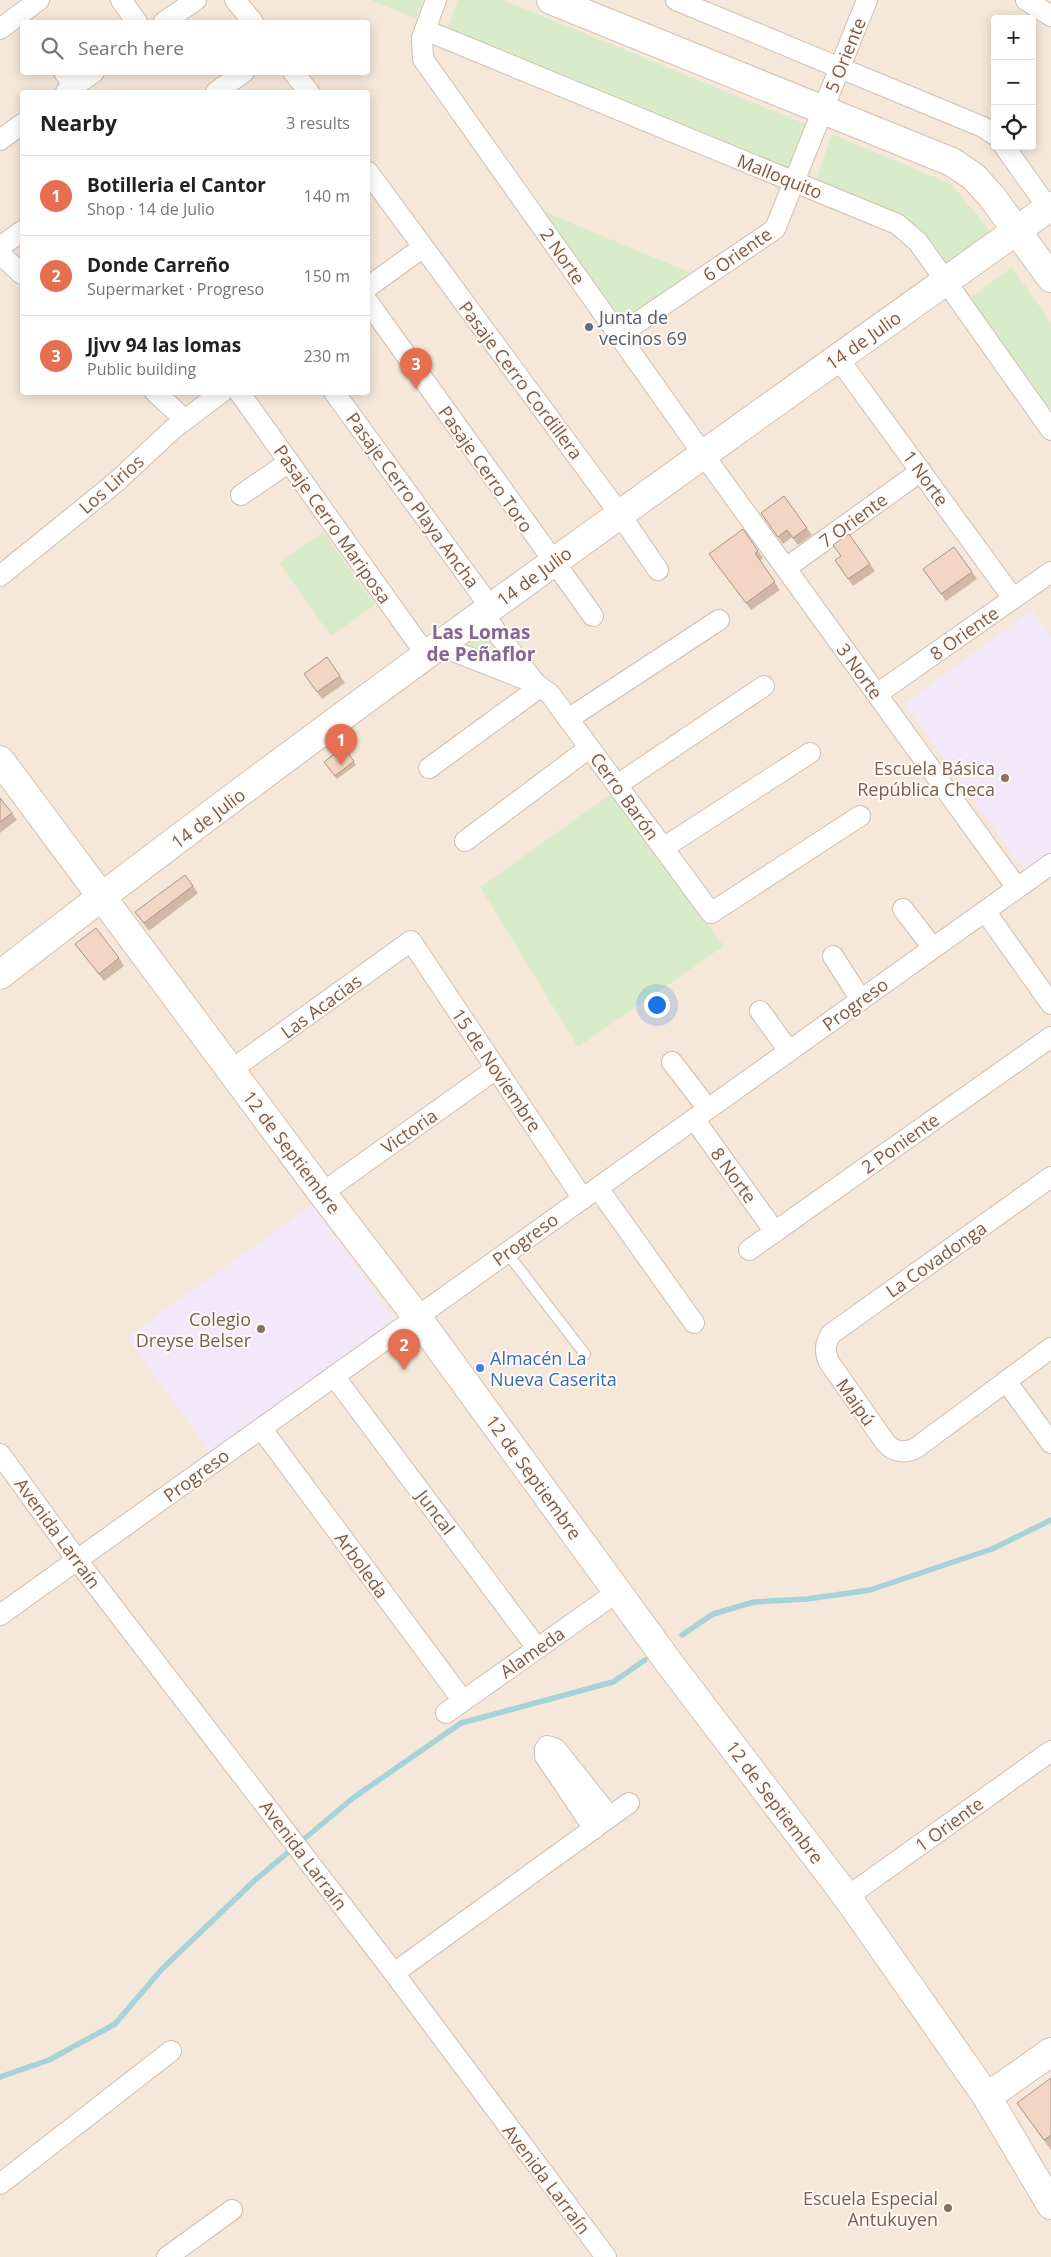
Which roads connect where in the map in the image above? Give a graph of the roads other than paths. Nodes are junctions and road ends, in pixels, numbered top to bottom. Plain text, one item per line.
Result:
1 (39, 0) edge
2 (121, 0) edge
3 (196, 0) edge
4 (235, 0) edge
5 (436, 0) edge
6 (676, 0) edge
7 (867, 0) edge
8 (1026, 0) edge
9 (566, 3) edge
10 (1051, 16) edge
11 (136, 20) edge
12 (167, 20) edge
13 (251, 20) edge
14 (0, 29) edge
15 (425, 30) junction
16 (840, 68) junction
17 (88, 75) edge
18 (240, 75) edge
19 (295, 75) edge
20 (68, 84) edge
21 (219, 90) edge
22 (307, 90) edge
23 (823, 110) junction
24 (20, 125) edge
25 (991, 133) edge
26 (0, 139) edge
27 (1007, 150) edge
28 (370, 179) edge
29 (794, 182) junction
30 (1050, 209) edge
31 (1017, 230) junction
32 (20, 232) edge
33 (0, 247) edge
34 (422, 248) junction
35 (0, 254) edge
36 (20, 272) edge
37 (1051, 278) edge
38 (945, 281) junction
39 (370, 286) edge
40 (370, 305) edge
41 (619, 335) junction
42 (838, 358) junction
43 (158, 395) edge
44 (218, 395) edge
45 (241, 395) edge
46 (336, 395) edge
47 (185, 420) junction
48 (1051, 430) edge
49 (703, 454) junction
50 (289, 462) junction
51 (921, 471) junction
52 (241, 495) dead end
53 (619, 513) junction
54 (553, 562) junction
55 (786, 568) junction
56 (658, 570) dead end
57 (1051, 572) edge
58 (0, 576) edge
59 (1013, 598) junction
60 (487, 611) junction
61 (593, 616) dead end
62 (719, 620) dead end
63 (433, 651) junction
64 (538, 685) junction
65 (764, 686) dead end
66 (877, 694) junction
67 (568, 719) junction
68 (589, 748) junction
69 (810, 753) dead end
70 (0, 760) edge
71 (429, 768) dead end
72 (616, 785) junction
73 (860, 816) dead end
74 (465, 841) dead end
75 (663, 848) junction
76 (1051, 864) edge
77 (1017, 888) junction
78 (101, 897) junction
79 (903, 909) dead end
80 (985, 911) junction
81 (411, 941) joint
82 (933, 948) junction
83 (833, 956) dead end
84 (0, 976) edge
85 (861, 1000) junction
86 (1051, 1004) edge
87 (760, 1011) dead end
88 (1051, 1037) edge
89 (789, 1051) junction
90 (672, 1062) dead end
91 (496, 1069) junction
92 (231, 1070) junction
93 (701, 1114) junction
94 (1051, 1177) edge
95 (322, 1193) junction
96 (590, 1193) junction
97 (775, 1232) junction
98 (749, 1250) dead end
99 (507, 1253) junction
100 (417, 1317) junction
101 (694, 1323) dead end
102 (826, 1345) joint
103 (1051, 1348) edge
104 (586, 1354) dead end
105 (334, 1376) junction
106 (1006, 1381) junction
107 (261, 1428) junction
108 (1051, 1442) edge
109 (0, 1454) edge
110 (76, 1560) junction
111 (617, 1592) junction
112 (0, 1615) edge
113 (537, 1648) junction
114 (455, 1707) joint
115 (1051, 1751) edge
116 (629, 1803) dead end
117 (847, 1897) junction
118 (394, 1973) junction
119 (171, 2051) dead end
120 (1051, 2052) edge
121 (987, 2097) junction
122 (0, 2184) edge
123 (1051, 2205) edge
124 (232, 2210) dead end
125 (167, 2257) edge
126 (606, 2257) edge

1 - 14 street
2 - 11 street
3 - 12 street
4 - 13 street
5 - 15 street
6 - 16 street
7 - 16 street, 5 Oriente
8 - 10 street
9 - 23 street
15 - 29 street, Malloquito
15 - 41 street, 2 Norte
16 - 23 street, 5 Oriente
16 - 25 street
17 - 20 street
18 - 21 street
19 - 22 street
23 - 29 street, 6 Oriente
23 - 31 street
24 - 26 street
27 - 30 street
28 - 34 street, Pasaje Cerro Cordillera
29 - 38 street, Malloquito
29 - 41 street, 6 Oriente
30 - 31 street, 14 de Julio
31 - 37 street
31 - 38 street, 14 de Julio
32 - 33 street
34 - 39 street
34 - 53 street, Pasaje Cerro Cordillera
35 - 36 street
38 - 42 street, 14 de Julio
38 - 48 street, Malloquito
40 - 54 street, Pasaje Cerro Toro
41 - 49 street, 2 Norte
42 - 49 street, 14 de Julio
42 - 51 street, 1 Norte
43 - 47 street
44 - 47 street, Los Lirios
45 - 50 street, Pasaje Cerro Mariposa
46 - 60 street, Pasaje Cerro Playa Ancha
47 - 58 street, Los Lirios
49 - 53 street, 14 de Julio
49 - 55 street, 3 Norte
50 - 52 street
50 - 63 street, Pasaje Cerro Mariposa
51 - 55 street, 7 Oriente
51 - 59 street, 1 Norte
53 - 54 street, 14 de Julio
53 - 56 street, Pasaje Cerro Cordillera
54 - 60 street, 14 de Julio
54 - 61 street, Pasaje Cerro Toro
55 - 66 street, 3 Norte
57 - 59 street, 8 Oriente
59 - 66 street, 8 Oriente
60 - 63 street, 14 de Julio
60 - 64 street, Cerro Barón
62 - 67 street
63 - 64 street, Cerro Barón
63 - 78 street, 14 de Julio
64 - 67 street, Cerro Barón
64 - 71 street
65 - 72 street
66 - 77 street, 3 Norte
67 - 68 street, Cerro Barón
68 - 72 street, Cerro Barón
68 - 74 street
69 - 75 street
70 - 78 street, 12 de Septiembre
72 - 75 street, Cerro Barón
73 - 75 street, Cerro Barón
76 - 77 street, Progreso
77 - 80 street, Progreso
78 - 84 street, 14 de Julio
78 - 92 street, 12 de Septiembre
79 - 82 street
80 - 82 street, Progreso
80 - 86 street
81 - 91 street, 15 de Noviembre
81 - 92 street, Las Acacias
82 - 85 street, Progreso
83 - 85 street
85 - 89 street, Progreso
87 - 89 street
88 - 97 street, 2 Poniente
89 - 93 street, Progreso
90 - 93 street, 8 Norte
91 - 95 street, Victoria
91 - 96 street, 15 de Noviembre
92 - 95 street, 12 de Septiembre
93 - 96 street, Progreso
93 - 97 street, 8 Norte
94 - 102 street, La Covadonga
95 - 100 street, 12 de Septiembre
96 - 99 street, Progreso
96 - 101 street, 15 de Noviembre
97 - 98 street, 2 Poniente
99 - 100 street, Progreso
99 - 104 lane
100 - 105 street, Progreso
100 - 111 street, 12 de Septiembre
102 - 106 street, Maipú
103 - 106 street
105 - 107 street, Progreso
105 - 113 street, Juncal
106 - 108 street
107 - 110 street, Progreso
107 - 114 street, Arboleda
109 - 110 street, Avenida Larraín
110 - 112 street, Progreso
110 - 118 street, Avenida Larraín
111 - 113 street, Alameda
111 - 117 street, 12 de Septiembre
113 - 114 street, Alameda
115 - 117 street, 1 Oriente
116 - 118 street
117 - 121 street, 12 de Septiembre
118 - 126 street, Avenida Larraín
119 - 122 street
120 - 121 street
121 - 123 street, 12 de Septiembre
124 - 125 street

